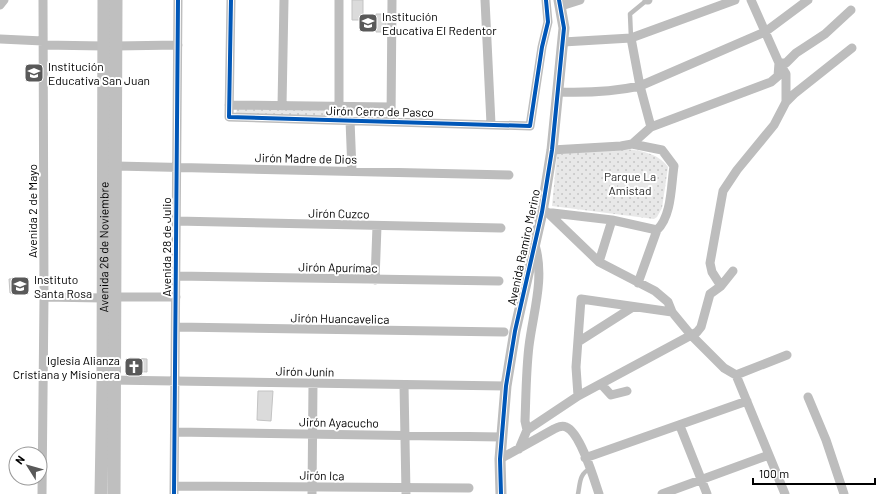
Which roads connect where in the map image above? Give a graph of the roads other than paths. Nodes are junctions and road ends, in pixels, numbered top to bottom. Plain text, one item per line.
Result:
1 (4, 0) edge
2 (43, 0) edge
3 (104, 0) edge
4 (116, 0) edge
5 (178, 0) edge
6 (231, 0) edge
7 (284, 0) edge
8 (339, 0) edge
9 (392, 0) edge
10 (486, 0) edge
11 (546, 0) edge
12 (580, 0) edge
13 (647, 0) edge
14 (735, 0) edge
15 (751, 0) edge
16 (808, 0) edge
17 (561, 2) edge
18 (0, 5) edge
19 (851, 10) dead end
20 (764, 32) junction
21 (631, 38) junction
22 (0, 40) edge
23 (563, 42) junction
24 (43, 43) junction
25 (178, 45) junction
26 (110, 46) junction
27 (852, 48) dead end
28 (778, 64) junction
29 (640, 86) junction
30 (558, 92) junction
31 (786, 102) junction
32 (229, 105) junction
33 (282, 106) junction
34 (339, 106) junction
35 (391, 107) junction
36 (350, 120) junction
37 (391, 121) junction
38 (491, 124) junction
39 (651, 127) junction
40 (632, 144) junction
41 (552, 150) junction
42 (116, 166) junction
43 (177, 167) junction
44 (352, 171) junction
45 (104, 172) junction
46 (509, 175) dead end
47 (545, 212) junction
48 (612, 220) junction
49 (176, 221) junction
50 (376, 226) junction
51 (502, 228) dead end
52 (657, 230) junction
53 (535, 245) junction
54 (599, 262) junction
55 (733, 271) dead end
56 (176, 276) junction
57 (375, 280) junction
58 (499, 281) dead end
59 (638, 282) junction
60 (721, 286) junction
61 (44, 297) junction
62 (116, 297) junction
63 (176, 297) junction
64 (103, 298) junction
65 (633, 307) junction
66 (672, 312) junction
67 (176, 327) junction
68 (504, 332) dead end
69 (691, 335) junction
70 (578, 342) junction
71 (787, 355) dead end
72 (736, 374) junction
73 (109, 380) junction
74 (175, 381) junction
75 (313, 383) junction
76 (601, 384) junction
77 (404, 385) junction
78 (506, 386) junction
79 (627, 391) dead end
80 (578, 396) junction
81 (808, 397) dead end
82 (747, 401) junction
83 (680, 426) junction
84 (527, 430) junction
85 (175, 432) junction
86 (312, 434) junction
87 (405, 435) junction
88 (502, 437) junction
89 (519, 449) junction
90 (769, 455) junction
91 (585, 458) junction
92 (500, 459) junction
93 (590, 469) junction
94 (702, 480) junction
95 (469, 488) dead end
96 (174, 490) edge
97 (312, 491) edge
98 (406, 491) edge
99 (42, 494) edge
100 (101, 494) edge
101 (114, 494) edge
102 (501, 494) edge
103 (578, 494) edge
104 (599, 494) edge
105 (662, 494) edge
106 (707, 494) edge
107 (785, 494) edge
108 (844, 494) edge

1 - 18 street
2 - 24 street, Avenida 2 de Mayo
3 - 26 main road, Avenida 26 de Noviembre
4 - 26 main road, Avenida 26 de Noviembre
5 - 25 street, Avenida 28 de Julio
6 - 32 street
7 - 33 street
8 - 34 street
9 - 35 street
10 - 38 street
11 - 38 street, Jirón Cerro de Pasco
12 - 17 street
13 - 21 lane
14 - 21 street
15 - 20 street
16 - 20 street
17 - 23 street, Avenida Ramiro Merino
19 - 28 street
20 - 28 street
20 - 29 street
21 - 23 street
21 - 29 street
22 - 24 street
23 - 30 street, Avenida Ramiro Merino
24 - 26 street
24 - 61 street, Avenida 2 de Mayo
25 - 26 street
25 - 43 street, Avenida 28 de Julio
26 - 42 main road, Avenida 26 de Noviembre
26 - 45 main road, Avenida 26 de Noviembre
27 - 31 street
28 - 31 street
28 - 39 street
29 - 30 street
29 - 39 street
30 - 41 street, Avenida Ramiro Merino
31 - 60 street
32 - 33 street, Jirón Cerro de Pasco
32 - 36 street, Jirón Cerro de Pasco
33 - 34 street, Jirón Cerro de Pasco
34 - 35 street, Jirón Cerro de Pasco
34 - 36 street
35 - 37 street
36 - 37 street, Jirón Cerro de Pasco
36 - 44 street
37 - 38 street, Jirón Cerro de Pasco
39 - 40 street
40 - 41 street
40 - 52 street
41 - 47 street, Avenida Ramiro Merino
42 - 43 street, Jirón Madre de Dios
42 - 45 street, Jirón Madre de Dios
42 - 62 main road, Avenida 26 de Noviembre
43 - 44 street, Jirón Madre de Dios
43 - 49 street, Avenida 28 de Julio
44 - 46 street, Jirón Madre de Dios
45 - 64 main road, Avenida 26 de Noviembre
47 - 48 street
47 - 53 street, Avenida Ramiro Merino
47 - 54 street
48 - 52 street
48 - 54 street
49 - 50 street, Jirón Cuzco
49 - 56 street, Avenida 28 de Julio
50 - 51 street, Jirón Cuzco
50 - 57 street
52 - 59 street
53 - 78 street, Avenida Ramiro Merino
53 - 84 street
54 - 59 street
55 - 60 street
56 - 57 street, Jirón Apurímac
56 - 63 street, Avenida 28 de Julio
57 - 58 street, Jirón Apurímac
59 - 66 street
60 - 69 street
61 - 64 street
61 - 99 street, Avenida 2 de Mayo
62 - 63 street
62 - 73 main road, Avenida 26 de Noviembre
63 - 67 street, Avenida 28 de Julio
64 - 73 main road, Avenida 26 de Noviembre
65 - 66 street
65 - 70 street
65 - 70 street
66 - 69 street
67 - 68 street, Jirón Huancavelica
67 - 74 street, Avenida 28 de Julio
69 - 72 street
69 - 76 street
70 - 80 street
71 - 72 street
72 - 82 street
73 - 74 street, Jirón Junín
73 - 100 main road, Avenida 26 de Noviembre
73 - 101 main road, Avenida 26 de Noviembre
74 - 75 street, Jirón Junín
74 - 85 street, Avenida 28 de Julio
75 - 77 street, Jirón Junín
75 - 86 street
76 - 79 street
76 - 80 street
77 - 78 street, Jirón Junín
77 - 87 street
78 - 88 street, Avenida Ramiro Merino
80 - 84 street
81 - 108 street
82 - 83 street
82 - 90 street
83 - 91 street
83 - 94 street
84 - 89 street
85 - 86 street, Jirón Ayacucho
85 - 96 street, Avenida 28 de Julio
86 - 87 street, Jirón Ayacucho
86 - 97 street
87 - 88 street, Jirón Ayacucho
87 - 98 street
88 - 92 street, Avenida Ramiro Merino
89 - 91 street
89 - 92 street
90 - 94 street
90 - 107 street
91 - 93 street
92 - 102 street, Avenida Ramiro Merino
93 - 103 lane
93 - 104 street
94 - 105 street
94 - 106 street
95 - 98 street, Jirón Ica
96 - 97 street, Jirón Ica
97 - 98 street, Jirón Ica

